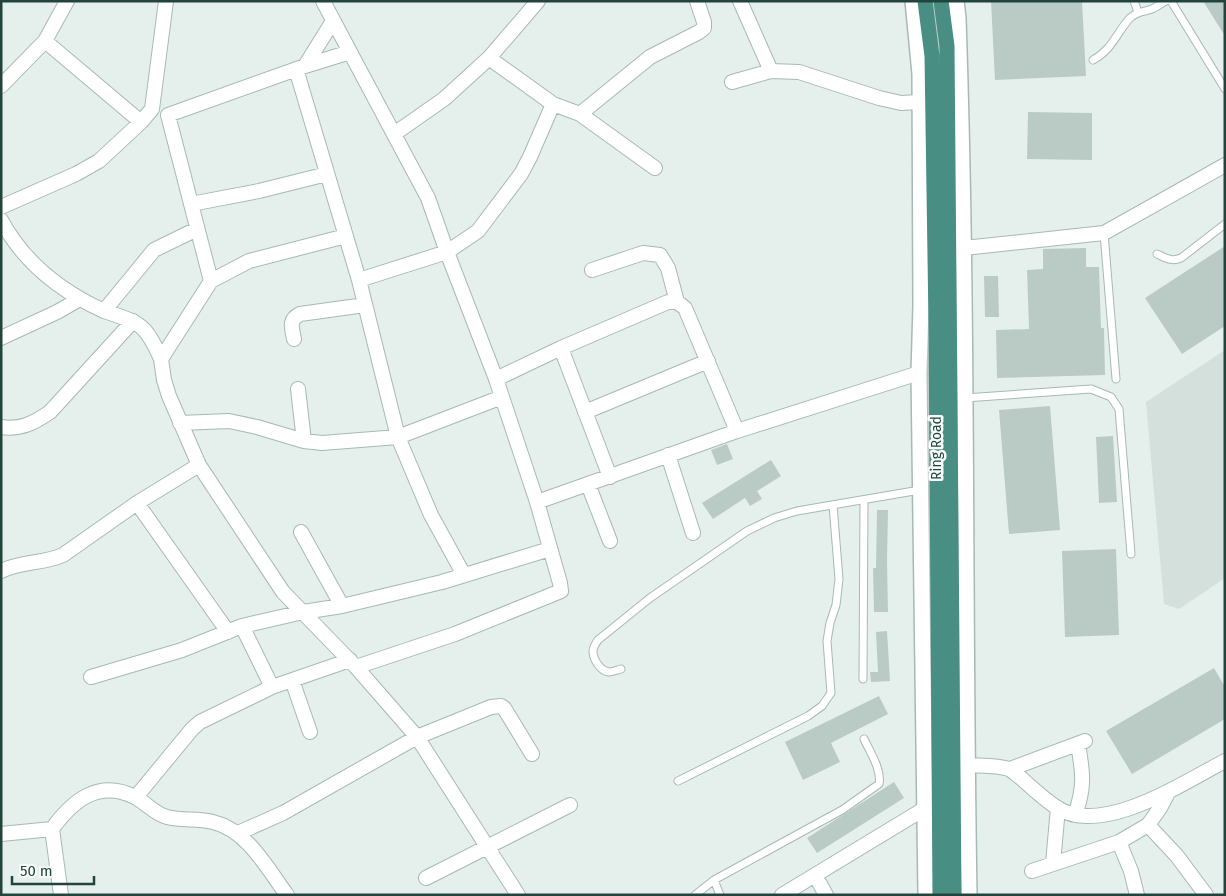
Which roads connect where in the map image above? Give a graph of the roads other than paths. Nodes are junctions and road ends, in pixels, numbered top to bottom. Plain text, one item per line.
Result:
1 (66, 1) edge
2 (166, 1) edge
3 (323, 1) edge
4 (538, 1) edge
5 (697, 1) edge
6 (740, 1) edge
7 (913, 1) edge
8 (925, 1) edge
9 (941, 1) edge
10 (956, 1) edge
11 (1134, 1) edge
12 (1166, 1) edge
13 (1171, 1) edge
14 (1138, 12) junction
15 (333, 21) junction
16 (45, 41) junction
17 (350, 52) junction
18 (489, 58) junction
19 (1094, 60) dead end
20 (301, 68) junction
21 (771, 70) junction
22 (732, 82) dead end
23 (1, 86) edge
24 (1225, 89) edge
25 (920, 102) junction
26 (553, 104) junction
27 (152, 110) junction
28 (580, 114) junction
29 (168, 115) junction
30 (141, 122) junction
31 (394, 134) junction
32 (1225, 165) edge
33 (656, 168) dead end
34 (327, 174) junction
35 (191, 204) junction
36 (1, 207) edge
37 (1, 220) edge
38 (1225, 224) edge
39 (198, 229) junction
40 (1104, 233) junction
41 (346, 236) junction
42 (964, 248) junction
43 (447, 252) junction
44 (1157, 254) dead end
45 (592, 270) dead end
46 (359, 280) junction
47 (211, 281) junction
48 (78, 300) junction
49 (677, 302) junction
50 (365, 305) junction
51 (104, 312) junction
52 (133, 321) junction
53 (1, 338) edge
54 (294, 339) dead end
55 (561, 348) junction
56 (161, 359) junction
57 (708, 361) junction
58 (919, 373) junction
59 (496, 379) junction
60 (1116, 379) dead end
61 (298, 389) dead end
62 (502, 397) junction
63 (965, 398) junction
64 (585, 412) junction
65 (180, 423) junction
66 (1, 428) edge
67 (737, 431) junction
68 (398, 437) junction
69 (304, 441) junction
70 (668, 455) junction
71 (199, 465) junction
72 (610, 477) junction
73 (588, 484) junction
74 (920, 490) junction
75 (864, 500) junction
76 (537, 502) junction
77 (137, 503) junction
78 (833, 505) junction
79 (301, 532) dead end
80 (693, 533) dead end
81 (610, 541) dead end
82 (550, 549) junction
83 (1131, 554) dead end
84 (1, 572) edge
85 (464, 575) junction
86 (342, 606) junction
87 (303, 612) junction
88 (242, 626) junction
89 (228, 632) junction
90 (353, 664) junction
91 (621, 669) dead end
92 (91, 677) dead end
93 (863, 679) dead end
94 (292, 680) junction
95 (272, 687) junction
96 (310, 732) dead end
97 (417, 737) junction
98 (864, 739) dead end
99 (532, 754) dead end
100 (1225, 761) edge
101 (967, 765) junction
102 (1010, 769) junction
103 (678, 781) dead end
104 (1169, 791) junction
105 (136, 797) junction
106 (570, 805) dead end
107 (1058, 808) junction
108 (924, 809) junction
109 (1075, 815) junction
110 (1148, 824) junction
111 (52, 829) junction
112 (238, 833) junction
113 (1, 834) edge
114 (1118, 842) junction
115 (488, 847) junction
116 (1053, 863) junction
117 (1032, 871) dead end
118 (815, 875) junction
119 (426, 878) dead end
120 (714, 880) junction
121 (60, 895) edge
122 (287, 895) edge
123 (518, 895) edge
124 (695, 895) edge
125 (720, 895) edge
126 (782, 895) edge
127 (826, 895) edge
128 (928, 895) edge
129 (954, 895) edge
130 (969, 895) edge
131 (1137, 895) edge
132 (1206, 895) edge

1 - 16 street
2 - 27 street
3 - 15 street
4 - 18 street
5 - 28 street
6 - 21 street
7 - 25 street
8 - 128 highway, Ring Road
9 - 129 highway, Ring Road
10 - 42 street
11 - 14 lane
12 - 14 lane
13 - 24 lane
14 - 19 lane
15 - 17 street
15 - 20 street
16 - 23 street
16 - 30 street
17 - 20 street
17 - 31 street
18 - 26 street
18 - 31 street
20 - 29 street
20 - 34 street
21 - 22 street
21 - 25 street
25 - 58 street
26 - 28 street
26 - 43 street
27 - 29 street
27 - 30 street
28 - 33 street
29 - 35 street
30 - 36 street
31 - 43 street
32 - 40 street
34 - 35 street
34 - 41 street
35 - 39 street
37 - 48 street
38 - 44 lane
39 - 47 street
39 - 51 street
40 - 42 street
40 - 60 lane
41 - 46 street
41 - 47 street
42 - 63 street
43 - 46 street
43 - 59 street
45 - 49 street
46 - 50 street
47 - 56 street
48 - 51 street
48 - 53 street
49 - 55 street
49 - 57 street
50 - 54 street
50 - 68 street
51 - 52 street
52 - 56 street
52 - 66 street
55 - 59 street
55 - 64 street
56 - 65 street
57 - 64 street
57 - 67 street
58 - 67 street
58 - 74 street
59 - 62 street
61 - 69 street
62 - 68 street
62 - 76 street
63 - 83 lane
63 - 101 street
64 - 72 street
65 - 69 street
65 - 71 street
67 - 70 street
68 - 69 street
68 - 85 street
70 - 72 street
70 - 80 street
71 - 77 street
71 - 87 street
72 - 73 street
73 - 76 street
73 - 81 street
74 - 75 lane
74 - 108 street
75 - 78 lane
75 - 93 lane
76 - 82 street
77 - 84 street
77 - 89 street
78 - 91 lane
78 - 103 lane
79 - 86 street
82 - 85 street
82 - 90 street
85 - 86 street
86 - 87 street
87 - 88 street
87 - 90 street
88 - 89 street
88 - 95 street
89 - 92 street
90 - 94 street
90 - 97 street
94 - 95 street
94 - 96 street
95 - 105 street
97 - 99 street
97 - 112 street
97 - 115 street
98 - 120 lane
100 - 104 street
101 - 102 street
101 - 130 street
102 - 107 street
102 - 109 street
104 - 109 street
104 - 110 street
105 - 111 street
105 - 112 street
106 - 115 street
107 - 109 street
107 - 116 street
108 - 118 street
108 - 128 street
110 - 114 street
110 - 132 street
111 - 113 street
111 - 121 street
112 - 122 street
114 - 116 street
114 - 131 street
115 - 119 street
115 - 123 street
116 - 117 street
118 - 126 street
118 - 127 street
120 - 124 lane
120 - 125 lane

